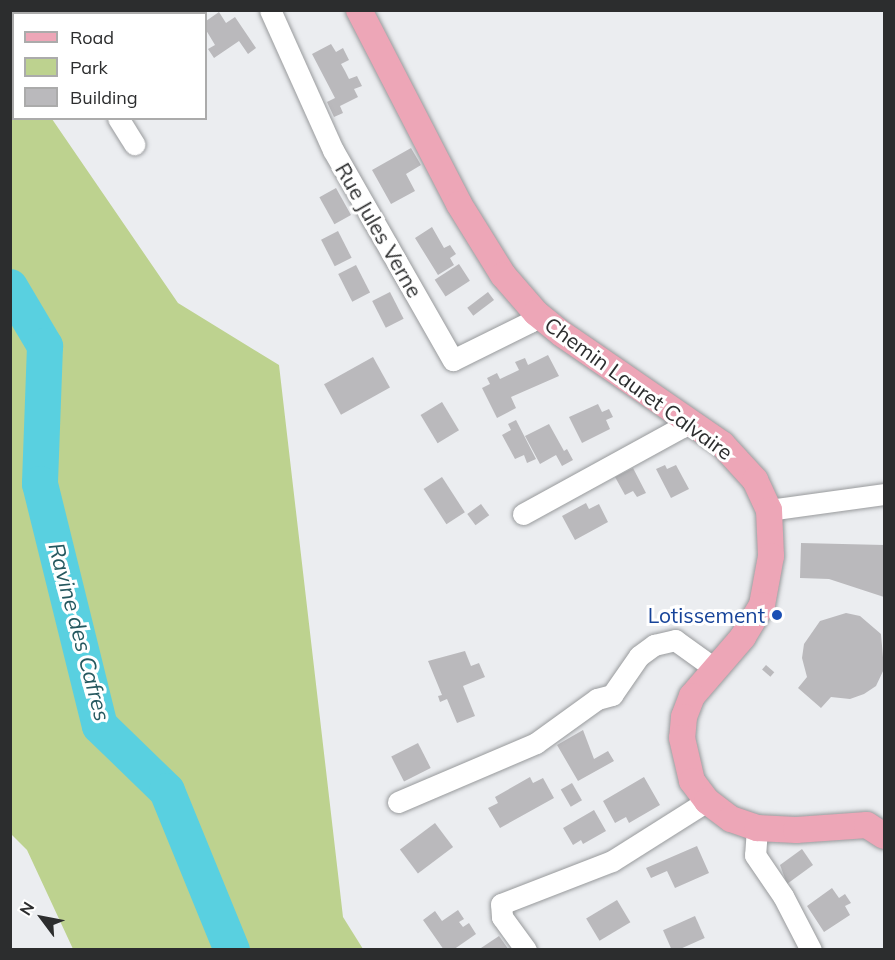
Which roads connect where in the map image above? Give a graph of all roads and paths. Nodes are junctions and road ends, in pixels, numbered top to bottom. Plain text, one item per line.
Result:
1 (270, 10) edge
2 (359, 10) edge
3 (119, 120) edge
4 (134, 144) dead end
5 (536, 313) junction
6 (688, 419) junction
7 (885, 494) edge
8 (769, 510) junction
9 (523, 514) dead end
10 (714, 668) junction
11 (707, 801) junction
12 (398, 802) dead end
13 (757, 828) junction
14 (885, 836) edge
15 (526, 950) edge
16 (811, 950) edge

1 - 5 street, Rue Jules Verne
2 - 5 main road, Chemin Lauret Calvaire
3 - 4 street
5 - 6 main road, Chemin Lauret Calvaire
6 - 8 main road, Chemin Lauret Calvaire
6 - 9 street
7 - 8 street
8 - 10 main road, Chemin Lauret Calvaire
10 - 11 main road, Chemin Lauret Calvaire
10 - 12 street
11 - 13 main road, Chemin Lauret Calvaire
11 - 15 street
13 - 14 main road, Chemin Lauret Calvaire
13 - 16 street

